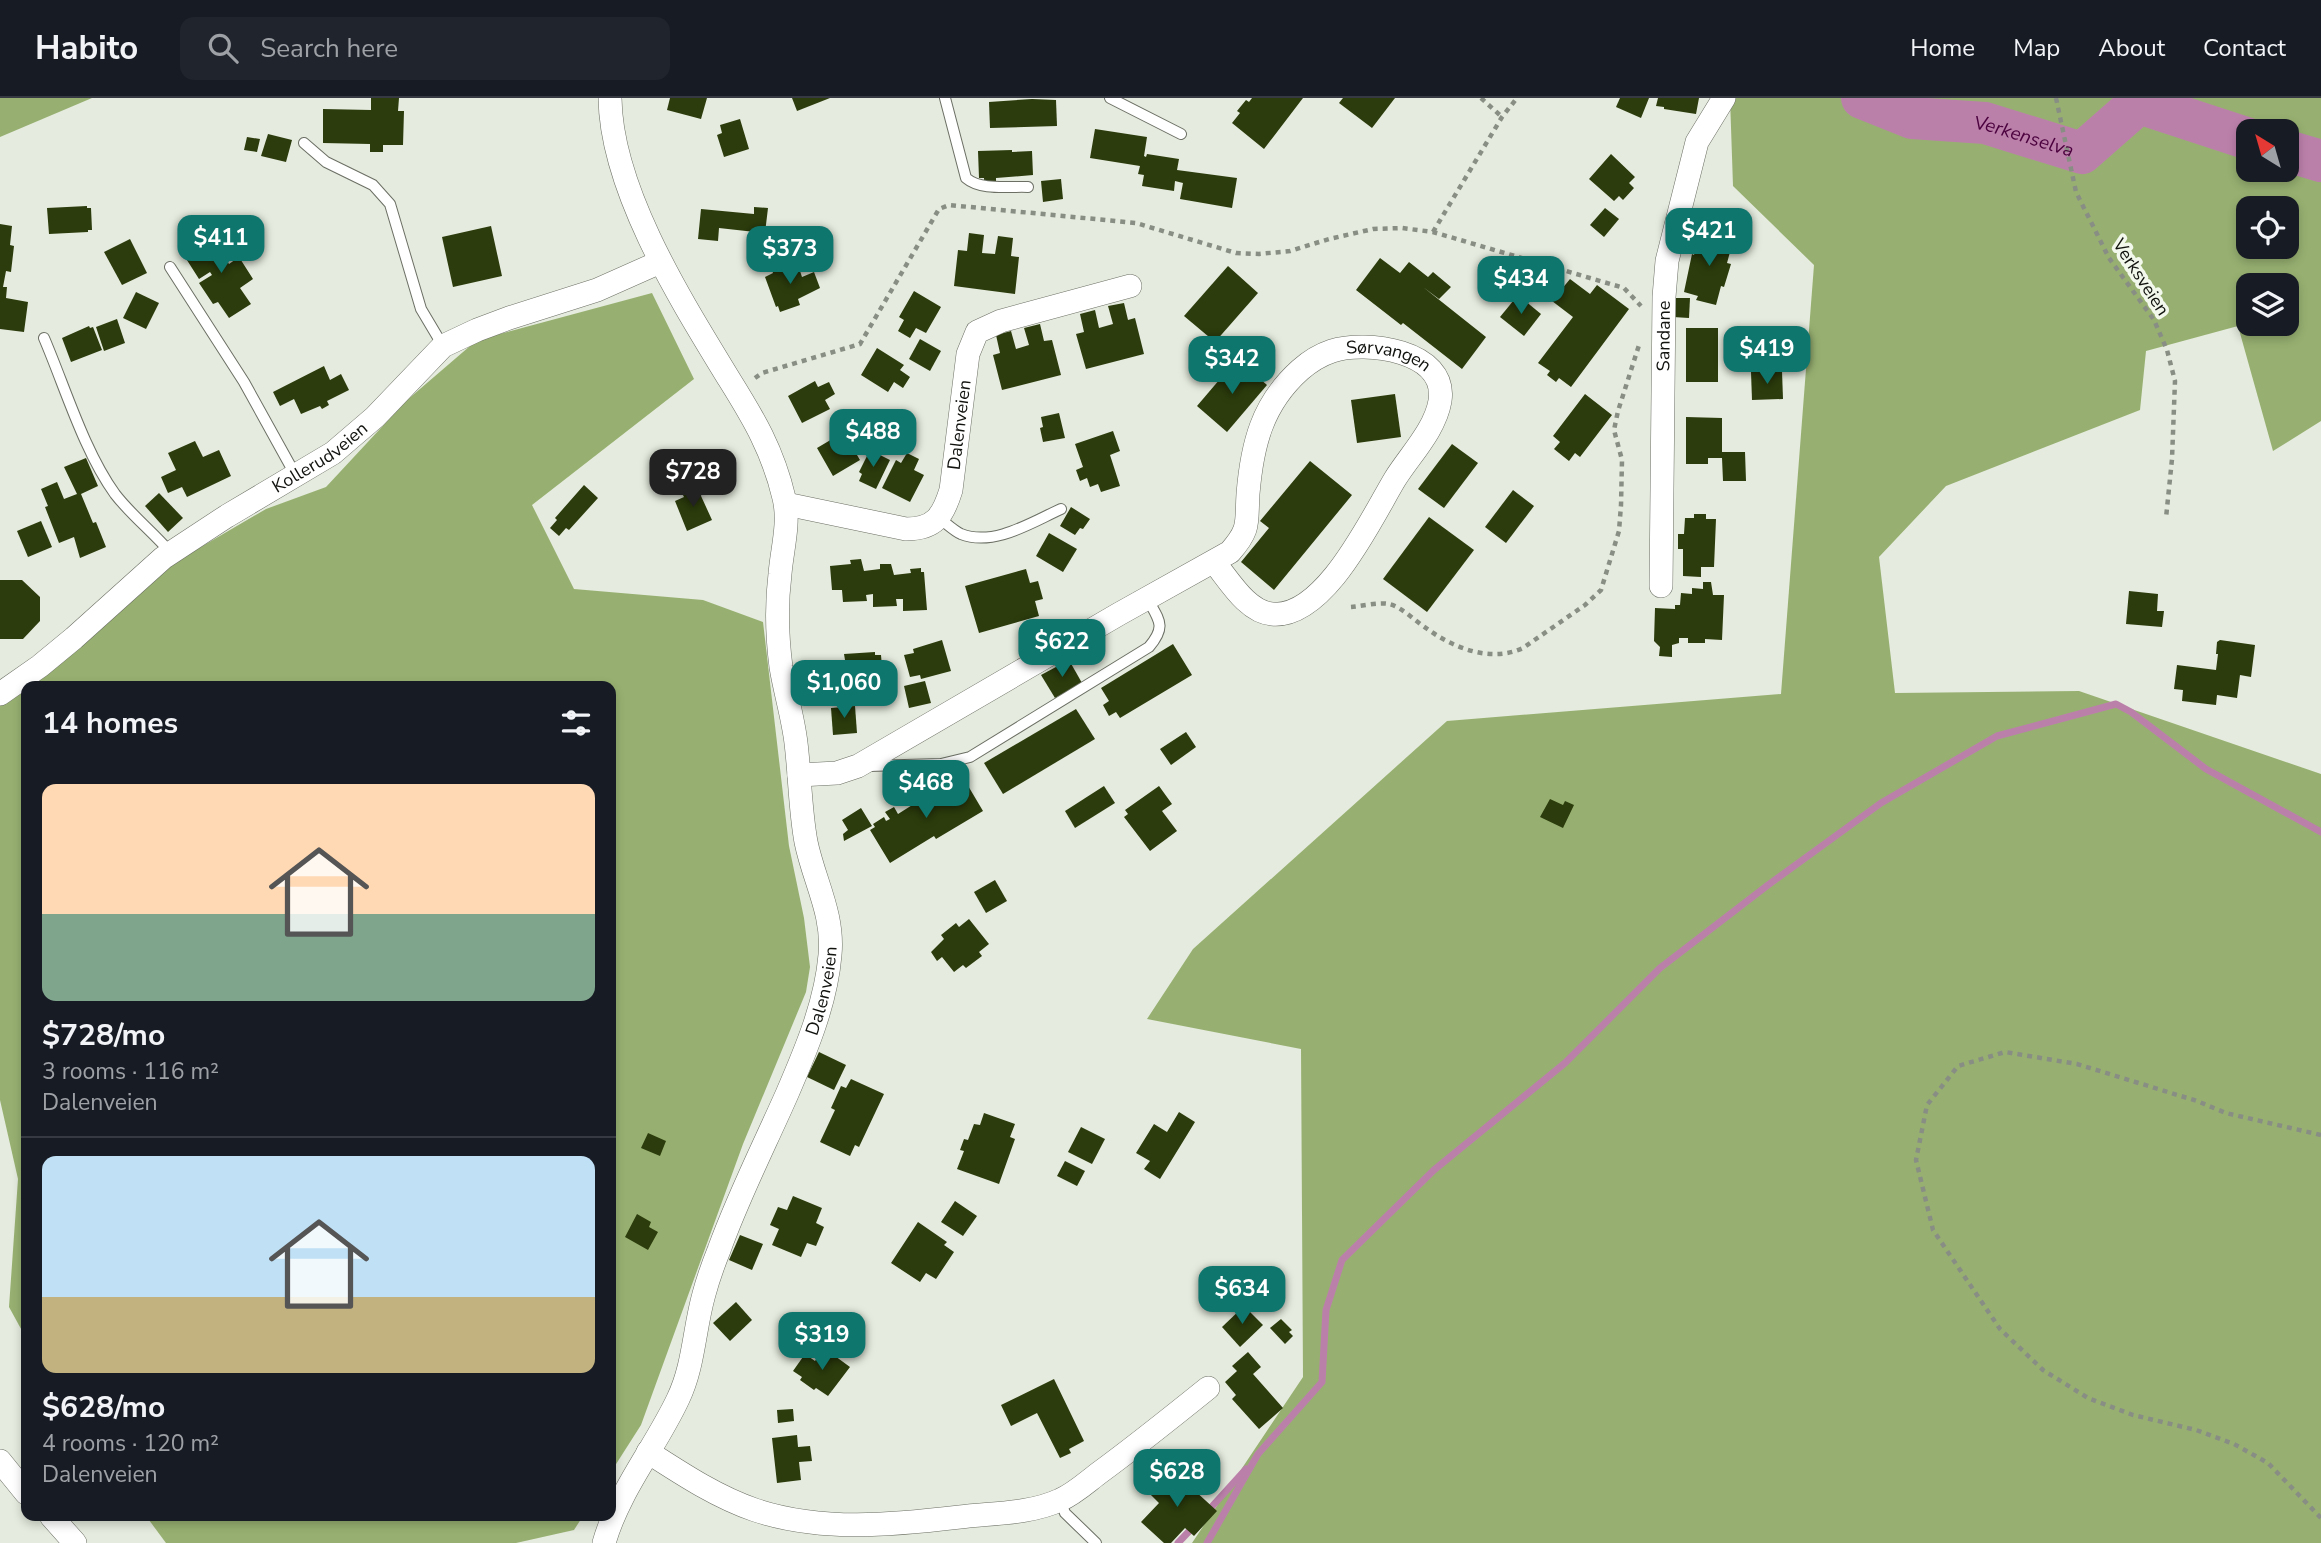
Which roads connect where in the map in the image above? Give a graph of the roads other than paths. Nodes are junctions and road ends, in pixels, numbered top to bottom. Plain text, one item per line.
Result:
1 (610, 98) edge
2 (945, 98) edge
3 (1110, 98) edge
4 (1724, 98) edge
5 (1181, 134) dead end
6 (304, 143) dead end
7 (1028, 187) dead end
8 (660, 262) junction
9 (170, 267) dead end
10 (1130, 286) dead end
11 (44, 338) dead end
12 (443, 346) junction
13 (296, 476) junction
14 (786, 504) junction
15 (1061, 509) dead end
16 (939, 518) junction
17 (170, 552) junction
18 (1214, 562) junction
19 (1661, 586) dead end
20 (1147, 598) junction
21 (0, 694) edge
22 (858, 766) junction
23 (799, 775) junction
24 (1208, 1388) dead end
25 (648, 1452) junction
26 (0, 1461) edge
27 (21, 1487) edge
28 (1060, 1500) junction
29 (616, 1513) edge
30 (55, 1521) edge
31 (613, 1521) edge
32 (895, 1534) edge
33 (75, 1543) edge
34 (604, 1543) edge
35 (1096, 1543) edge

1 - 8 street, Dalenveien
2 - 7 lane
3 - 5 lane
4 - 19 street, Sandane
6 - 12 lane
8 - 12 street, Kollerudveien
8 - 14 street, Dalenveien
9 - 13 lane
10 - 16 street, Dalenveien
11 - 17 lane
12 - 13 street, Kollerudveien
13 - 17 street, Kollerudveien
14 - 16 street
14 - 23 street, Dalenveien
15 - 16 lane
17 - 21 street, Kollerudveien
18 - 18 street, Sørvangen
18 - 20 street, Sørvangen
20 - 22 street, Sørvangen
20 - 22 lane
22 - 23 street, Sørvangen
23 - 25 street, Dalenveien
24 - 28 street
25 - 29 street, Dalenveien
25 - 32 street
26 - 27 street
28 - 32 street
28 - 35 lane
30 - 33 street
31 - 34 street, Dalenveien

